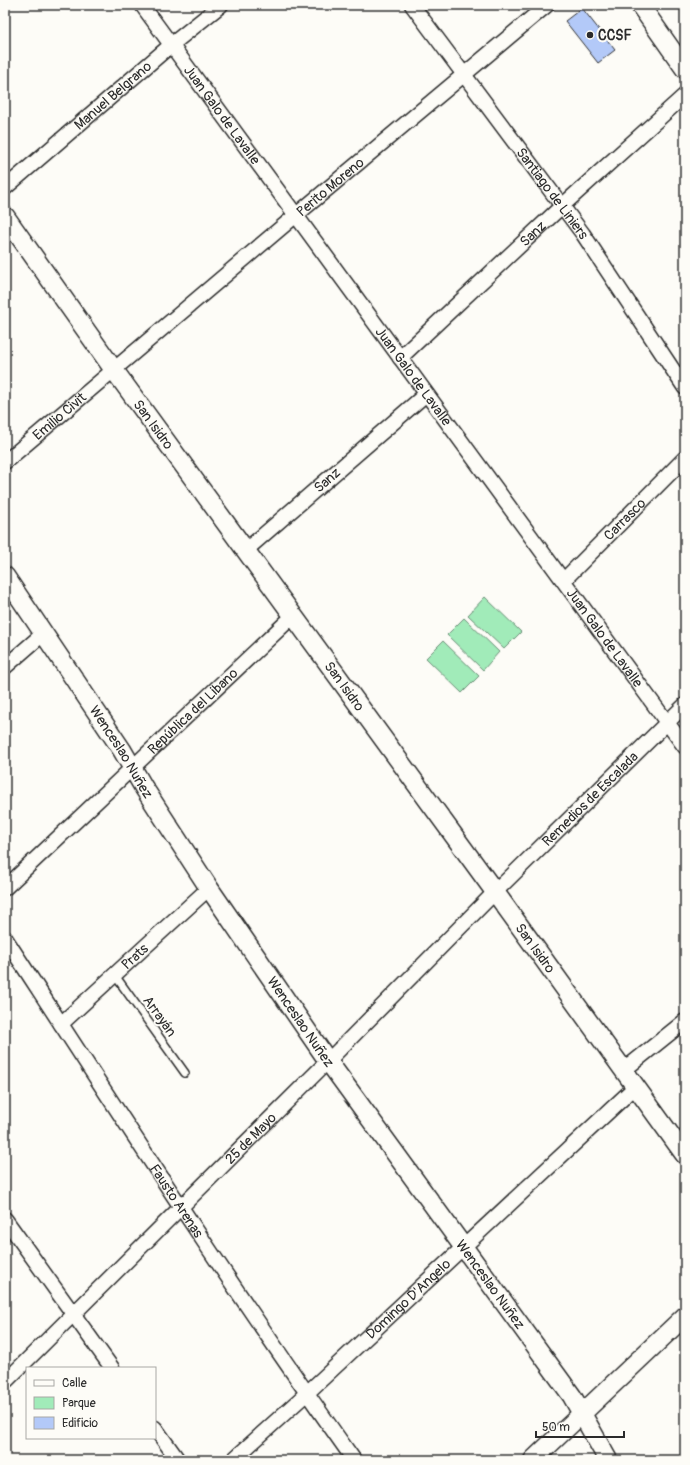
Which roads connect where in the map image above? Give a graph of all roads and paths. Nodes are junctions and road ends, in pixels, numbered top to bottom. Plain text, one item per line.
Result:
1 (142, 5) edge
2 (221, 5) edge
3 (412, 5) edge
4 (547, 5) edge
5 (640, 5) edge
6 (171, 45) junction
7 (685, 69) edge
8 (464, 74) junction
9 (685, 95) edge
10 (5, 188) edge
11 (562, 206) junction
12 (5, 216) edge
13 (295, 216) junction
14 (400, 358) junction
15 (114, 370) junction
16 (685, 388) edge
17 (426, 394) junction
18 (685, 458) edge
19 (5, 462) edge
20 (246, 550) junction
21 (5, 576) edge
22 (564, 580) junction
23 (293, 616) junction
24 (44, 633) junction
25 (5, 667) edge
26 (685, 705) edge
27 (667, 723) junction
28 (685, 747) edge
29 (133, 768) junction
30 (5, 888) edge
31 (209, 888) junction
32 (495, 892) junction
33 (5, 938) edge
34 (114, 974) junction
35 (685, 1021) edge
36 (61, 1024) junction
37 (328, 1061) junction
38 (624, 1070) junction
39 (186, 1073) dead end
40 (635, 1087) junction
41 (685, 1155) edge
42 (181, 1207) junction
43 (5, 1219) edge
44 (463, 1247) junction
45 (73, 1315) junction
46 (685, 1316) edge
47 (111, 1367) edge
48 (5, 1382) edge
49 (307, 1393) junction
50 (582, 1414) junction
51 (156, 1429) edge
52 (178, 1460) edge
53 (233, 1460) edge
54 (354, 1460) edge
55 (533, 1460) edge
56 (608, 1460) edge

1 - 6 street, Juan Galo de Lavalle
2 - 6 street, Manuel Belgrano
3 - 8 street, Santiago de Liniers
4 - 8 street, Perito Moreno
5 - 7 street
6 - 10 street, Manuel Belgrano
6 - 13 street, Juan Galo de Lavalle
8 - 11 street, Santiago de Liniers
8 - 13 street, Perito Moreno
9 - 11 street, Sanz
11 - 14 street, Sanz
11 - 16 street, Santiago de Liniers
12 - 15 street, San Isidro
13 - 14 street, Juan Galo de Lavalle
13 - 15 street, Perito Moreno
14 - 17 street, Juan Galo de Lavalle
15 - 19 street, Emilio Civit
15 - 20 street, San Isidro
17 - 20 street, Sanz
17 - 22 street, Juan Galo de Lavalle
18 - 22 street, Carrasco
20 - 23 street, San Isidro
21 - 24 street, Wenceslao Nuñez
22 - 27 street, Juan Galo de Lavalle
23 - 29 street, República del Libano
23 - 32 street, San Isidro
24 - 25 street
24 - 29 street, Wenceslao Nuñez
26 - 27 street, Remedios de Escalada
27 - 28 street, Juan Galo de Lavalle
27 - 32 street, Remedios de Escalada
29 - 30 street, República del Libano
29 - 31 street, Wenceslao Nuñez
31 - 34 street, Prats
31 - 37 street, Wenceslao Nuñez
32 - 37 street, 25 de Mayo
32 - 38 street, San Isidro
33 - 36 street, Fausto Arenas
34 - 36 street, Prats
34 - 39 lane, Arrayán
35 - 38 street
36 - 42 street, Fausto Arenas
37 - 42 street, 25 de Mayo
37 - 44 street, Wenceslao Nuñez
38 - 40 street, San Isidro
40 - 41 street, San Isidro
40 - 44 street, Domingo D'Angelo
42 - 45 street, 25 de Mayo
42 - 49 street, Fausto Arenas
43 - 45 street
44 - 49 street, Domingo D'Angelo
44 - 50 street, Wenceslao Nuñez
45 - 47 street
45 - 48 street, 25 de Mayo
46 - 50 street
49 - 53 street, Domingo D'Angelo
49 - 54 street, Fausto Arenas
50 - 55 street
50 - 56 street, Wenceslao Nuñez
51 - 52 street

